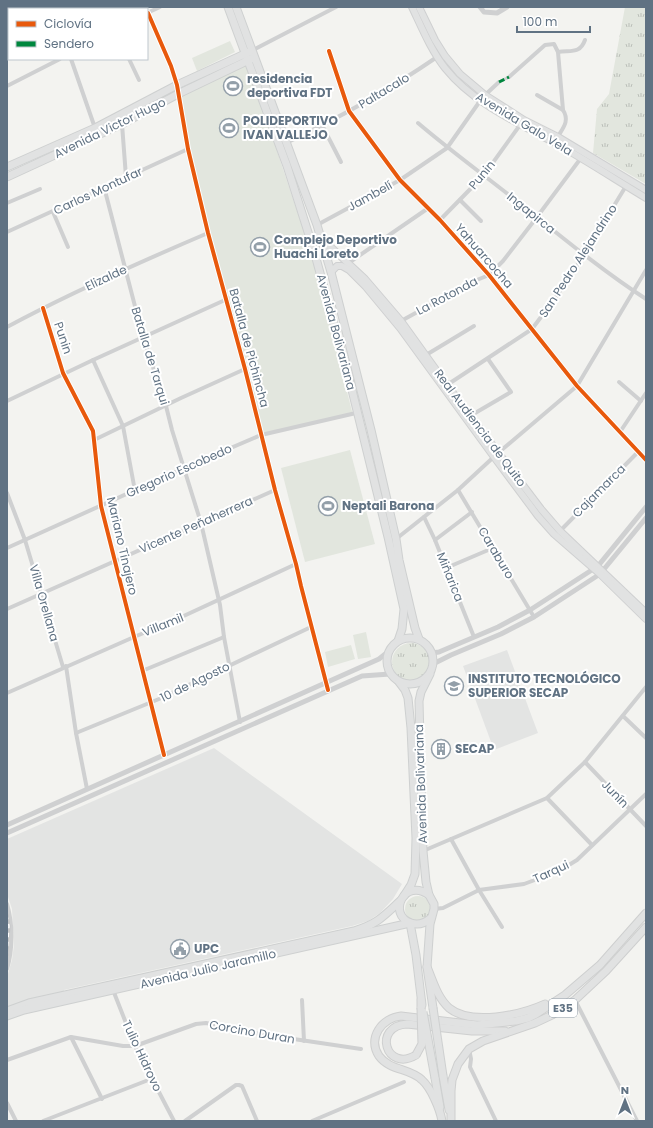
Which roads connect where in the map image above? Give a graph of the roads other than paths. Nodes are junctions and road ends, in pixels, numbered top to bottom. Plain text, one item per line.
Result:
1 (160, 7) edge
2 (228, 7) edge
3 (236, 7) edge
4 (336, 7) edge
5 (412, 7) edge
6 (419, 7) edge
7 (480, 7) edge
8 (507, 7) edge
9 (148, 13) edge
10 (148, 15) edge
11 (585, 40) dead end
12 (8, 45) edge
13 (329, 51) dead end
14 (558, 52) junction
15 (245, 53) junction
16 (254, 53) junction
17 (7, 56) edge
18 (437, 57) junction
19 (58, 60) edge
20 (71, 60) edge
21 (129, 60) edge
22 (248, 61) junction
23 (509, 77) joint
24 (139, 80) dead end
25 (499, 82) joint
26 (177, 85) junction
27 (7, 86) edge
28 (178, 94) junction
29 (485, 95) junction
30 (537, 95) dead end
31 (480, 101) junction
32 (563, 110) junction
33 (349, 111) junction
34 (418, 123) dead end
35 (122, 124) junction
36 (322, 125) junction
37 (520, 125) junction
38 (95, 128) junction
39 (556, 140) junction
40 (286, 143) junction
41 (447, 148) junction
42 (188, 149) junction
43 (581, 158) junction
44 (341, 162) dead end
45 (7, 167) edge
46 (484, 175) junction
47 (7, 177) edge
48 (126, 177) junction
49 (400, 180) junction
50 (626, 186) junction
51 (104, 187) junction
52 (40, 189) dead end
53 (646, 190) edge
54 (646, 198) edge
55 (460, 200) junction
56 (7, 203) edge
57 (427, 208) junction
58 (53, 212) junction
59 (538, 217) junction
60 (440, 220) junction
61 (481, 221) dead end
62 (317, 225) junction
63 (7, 232) edge
64 (208, 233) junction
65 (320, 237) junction
66 (68, 247) dead end
67 (584, 255) junction
68 (346, 265) junction
69 (125, 269) junction
70 (646, 270) edge
71 (331, 272) junction
72 (489, 275) junction
73 (633, 291) junction
74 (225, 300) junction
75 (646, 300) edge
76 (43, 308) junction
77 (401, 321) junction
78 (474, 326) dead end
79 (7, 327) edge
80 (532, 329) junction
81 (143, 337) junction
82 (426, 355) junction
83 (488, 359) junction
84 (93, 360) junction
85 (245, 369) junction
86 (64, 373) junction
87 (619, 382) dead end
88 (447, 385) junction
89 (577, 386) junction
90 (646, 393) edge
91 (7, 401) edge
92 (641, 401) junction
93 (166, 406) junction
94 (356, 413) junction
95 (470, 416) junction
96 (123, 426) junction
97 (620, 432) junction
98 (261, 435) junction
99 (94, 440) junction
100 (638, 452) junction
101 (496, 455) junction
102 (646, 460) edge
103 (184, 468) junction
104 (275, 490) junction
105 (458, 490) junction
106 (135, 491) junction
107 (7, 493) edge
108 (101, 506) junction
109 (646, 507) edge
110 (472, 512) junction
111 (424, 517) junction
112 (646, 518) edge
113 (202, 523) junction
114 (560, 531) junction
115 (396, 539) junction
116 (25, 540) junction
117 (435, 540) junction
118 (7, 548) edge
119 (493, 548) junction
120 (115, 562) junction
121 (296, 564) junction
122 (446, 568) junction
123 (596, 568) junction
124 (602, 572) junction
125 (565, 588) junction
126 (570, 593) junction
127 (42, 595) junction
128 (218, 601) junction
129 (7, 609) edge
130 (530, 610) junction
131 (646, 613) edge
132 (534, 617) junction
133 (646, 619) edge
134 (311, 627) junction
135 (134, 636) junction
136 (224, 636) junction
137 (474, 636) junction
138 (419, 640) junction
139 (398, 641) junction
140 (389, 651) junction
141 (432, 653) junction
142 (433, 664) junction
143 (229, 665) junction
144 (64, 667) junction
145 (142, 671) junction
146 (390, 674) junction
147 (430, 674) junction
148 (399, 682) junction
149 (326, 683) junction
150 (646, 687) edge
151 (328, 690) junction
152 (7, 693) edge
153 (151, 703) junction
154 (623, 716) junction
155 (240, 722) junction
156 (76, 734) junction
157 (646, 738) edge
158 (164, 755) junction
159 (585, 762) junction
160 (87, 789) junction
161 (646, 794) edge
162 (547, 798) junction
163 (630, 809) junction
164 (7, 825) edge
165 (646, 826) edge
166 (7, 833) edge
167 (451, 839) junction
168 (592, 845) junction
169 (423, 851) junction
170 (479, 890) junction
171 (429, 895) junction
172 (402, 898) junction
173 (7, 904) edge
174 (434, 909) junction
175 (646, 913) edge
176 (431, 918) junction
177 (410, 923) junction
178 (646, 926) edge
179 (502, 927) dead end
180 (428, 967) junction
181 (7, 969) edge
182 (113, 990) junction
183 (565, 995) junction
184 (302, 1000) dead end
185 (575, 1000) junction
186 (422, 1005) junction
187 (7, 1010) edge
188 (7, 1016) edge
189 (511, 1032) junction
190 (71, 1037) junction
191 (304, 1041) junction
192 (135, 1046) junction
193 (361, 1050) dead end
194 (469, 1050) junction
195 (7, 1060) edge
196 (151, 1079) junction
197 (404, 1082) dead end
198 (102, 1099) junction
199 (7, 1103) edge
200 (440, 1112) junction
201 (451, 1120) edge
202 (16, 1121) edge
203 (43, 1121) edge
204 (174, 1121) edge
205 (185, 1121) edge
206 (257, 1121) edge
207 (312, 1121) edge
208 (442, 1121) edge
209 (496, 1121) edge
210 (637, 1121) edge

1 - 9 street
2 - 15 main road, Avenida Bolivariana
3 - 16 main road, Avenida Bolivariana
4 - 16 street
5 - 18 main road, Avenida Galo Vela
6 - 29 main road, Avenida Galo Vela
7 - 8 street
10 - 26 street, Batalla de Pichincha
11 - 14 street
12 - 17 street
13 - 33 street, Yahuarcocha
14 - 23 street
14 - 32 street
15 - 16 main road, Avenida Victor Hugo
15 - 22 main road, Avenida Bolivariana
15 - 26 main road, Avenida Victor Hugo
16 - 22 main road, Avenida Victor Hugo
16 - 40 main road, Avenida Bolivariana
18 - 31 main road, Avenida Galo Vela
18 - 33 street, Paltacalo
19 - 27 street
20 - 38 street
21 - 24 street
22 - 28 main road, Avenida Victor Hugo
22 - 94 main road, Avenida Bolivariana
23 - 25 street
25 - 29 street, Jambelí
26 - 28 street, Batalla de Pichincha
26 - 38 main road, Avenida Victor Hugo
28 - 35 main road, Avenida Victor Hugo
28 - 42 street, Batalla de Pichincha
29 - 31 street, Jambelí
29 - 39 main road, Avenida Galo Vela
30 - 32 street
31 - 37 main road, Avenida Galo Vela
31 - 41 street, Jambelí
32 - 39 street
33 - 36 street, Paltacalo
33 - 49 street, Yahuarcocha
34 - 41 street, Ingapirca
35 - 47 main road, Avenida Victor Hugo
35 - 48 street
36 - 40 street, Paltacalo
36 - 44 street
37 - 39 main road, Avenida Galo Vela
37 - 46 street, Punin
38 - 45 main road, Avenida Victor Hugo
39 - 43 main road, Avenida Galo Vela
39 - 53 main road, Avenida Galo Vela
40 - 62 main road, Avenida Bolivariana
41 - 46 street, Ingapirca
41 - 49 street, Jambelí
42 - 48 street, Carlos Montufar
42 - 64 street, Batalla de Pichincha
43 - 50 main road, Avenida Galo Vela
43 - 59 street, La Rotonda
46 - 55 street, Punin
46 - 59 street, Ingapirca
48 - 51 street, Carlos Montufar
49 - 57 street, Yahuarcocha
49 - 62 street, Jambelí
50 - 54 main road, Avenida Galo Vela
50 - 67 street, San Pedro Alejandrino
51 - 58 street, Carlos Montufar
51 - 69 street, Batalla de Tarqui
52 - 56 street
55 - 60 street, Punin
55 - 61 street
57 - 60 street, Yahuarcocha
57 - 68 street
58 - 63 street, Carlos Montufar
58 - 66 street
59 - 67 street, Ingapirca
59 - 72 street, La Rotonda
60 - 72 street, Yahuarcocha
62 - 65 main road, Avenida Bolivariana
64 - 69 street, Elizalde
64 - 74 street, Batalla de Pichincha
65 - 68 main road, Real Audiencia de Quito
65 - 71 main road, Avenida Bolivariana
67 - 73 street, Ingapirca
67 - 80 street, San Pedro Alejandrino
68 - 71 main road
68 - 77 main road, Real Audiencia de Quito
68 - 101 main road, Real Audiencia de Quito
69 - 76 street, Elizalde
69 - 81 street, Batalla de Tarqui
70 - 73 street
71 - 115 main road, Avenida Bolivariana
72 - 77 street, La Rotonda
72 - 80 street, Yahuarcocha
73 - 75 street, Ingapirca
73 - 89 street
74 - 81 street
74 - 85 street, Batalla de Pichincha
76 - 79 street, Elizalde
76 - 86 street, Punin
77 - 82 main road, Real Audiencia de Quito
78 - 82 street
80 - 83 street, San Pedro Alejandrino
80 - 89 street, Yahuarcocha
81 - 84 street
81 - 93 street, Batalla de Tarqui
82 - 88 main road, Real Audiencia de Quito
83 - 88 street, San Pedro Alejandrino
83 - 95 street
84 - 86 street
84 - 96 street
85 - 93 street
85 - 98 street, Batalla de Pichincha
86 - 91 street
86 - 99 street, Mariano Tinajero
87 - 92 street
88 - 95 main road, Real Audiencia de Quito
89 - 97 street, Yahuarcocha
89 - 101 street
90 - 92 street
92 - 97 street
93 - 96 street
93 - 103 street, Batalla de Tarqui
94 - 98 street, Gregorio Escobedo
94 - 139 main road, Avenida Bolivariana
95 - 101 main road, Real Audiencia de Quito
96 - 99 street
96 - 106 street
97 - 100 street, Yahuarcocha
98 - 103 street, Gregorio Escobedo
98 - 104 street, Batalla de Pichincha
99 - 108 street, Mariano Tinajero
100 - 102 street, Yahuarcocha
100 - 114 street, Cajamarca
101 - 105 street
101 - 114 main road, Real Audiencia de Quito
101 - 123 main road, Real Audiencia de Quito
103 - 106 street, Gregorio Escobedo
103 - 113 street, Batalla de Tarqui
104 - 113 street, Vicente Peñaherrera
104 - 121 street, Batalla de Pichincha
105 - 110 street, Caraburo
105 - 111 street
106 - 108 street, Gregorio Escobedo
107 - 116 street, Villa Orellana
108 - 116 street, Gregorio Escobedo
108 - 120 street, Mariano Tinajero
109 - 123 street
110 - 117 street
110 - 119 street, Caraburo
111 - 115 street
111 - 117 street, Miñarica
112 - 124 street
113 - 120 street, Vicente Peñaherrera
113 - 128 street, Batalla de Tarqui
114 - 123 main road, Real Audiencia de Quito
115 - 138 main road, Avenida Bolivariana
116 - 118 street, Gregorio Escobedo
116 - 127 street, Villa Orellana
117 - 122 street, Miñarica
119 - 122 street
119 - 130 street, Caraburo
120 - 127 street, Vicente Peñaherrera
120 - 135 street, Mariano Tinajero
121 - 128 street, Villamil
121 - 134 street, Batalla de Pichincha
122 - 137 street, Miñarica
123 - 124 main road, Real Audiencia de Quito
123 - 125 street
124 - 126 street
124 - 131 main road, Real Audiencia de Quito
124 - 133 main road, Real Audiencia de Quito
125 - 126 street
125 - 130 street
126 - 132 street
127 - 129 street, Vicente Peñaherrera
127 - 144 street, Villa Orellana
128 - 135 street, Villamil
128 - 136 street
130 - 132 street, Caraburo
130 - 137 street
132 - 142 street
134 - 143 street, 10 de Agosto
134 - 149 street, Batalla de Pichincha
135 - 144 street, Villamil
135 - 145 street, Mariano Tinajero
136 - 143 street
136 - 145 street
137 - 141 street
138 - 139 main road
138 - 141 main road, Avenida Bolivariana
139 - 140 main road, Avenida Bolivariana
140 - 146 main road
140 - 149 street
141 - 142 main road, Avenida Bolivariana
142 - 147 main road, Avenida Bolivariana
143 - 153 street, 10 de Agosto
143 - 155 street
144 - 152 street, Villamil
144 - 156 street, Villa Orellana
145 - 153 street, Mariano Tinajero
146 - 148 main road, Avenida Bolivariana
146 - 151 street
147 - 148 main road
147 - 169 main road, Avenida Bolivariana
148 - 172 main road, Avenida Bolivariana
149 - 151 street, Batalla de Pichincha
149 - 155 street
150 - 154 street
151 - 166 street
153 - 156 street, 10 de Agosto
153 - 158 street, Mariano Tinajero
154 - 157 street
154 - 159 street
155 - 158 street
156 - 160 street, Villa Orellana
158 - 160 street
159 - 162 street
159 - 163 street, Junín
160 - 164 street
161 - 163 street, Tarqui
162 - 167 street
162 - 168 street
163 - 165 street, Junín
163 - 168 street, Tarqui
167 - 169 street
167 - 170 street
168 - 170 street, Tarqui
169 - 171 main road, Avenida Bolivariana
170 - 174 street, Tarqui
170 - 179 street
171 - 172 main road
171 - 174 main road, Avenida Bolivariana
172 - 177 main road
172 - 187 main road, Avenida Julio Jaramillo
173 - 181 street
174 - 176 main road
175 - 183 main road, E35
176 - 177 main road
176 - 180 main road
177 - 182 main road, Avenida Julio Jaramillo
177 - 186 main road
178 - 185 main road, E35
180 - 183 main road
180 - 201 main road, bridge
182 - 188 main road, Avenida Julio Jaramillo
182 - 192 street, Tulio Hidrovo
183 - 200 main road
184 - 191 street
185 - 189 main road, E35
185 - 210 street
186 - 189 main road, bridge
186 - 200 main road, bridge
189 - 194 main road
190 - 192 street, Corcino Duran
190 - 195 street, Corcino Duran
190 - 198 street
191 - 192 street, Corcino Duran
191 - 193 street, Corcino Duran
192 - 196 street, Tulio Hidrovo
194 - 201 main road
194 - 209 street
196 - 198 street
196 - 204 street, Tulio Hidrovo
197 - 207 street
198 - 203 street
199 - 202 street
200 - 208 main road
205 - 206 street

